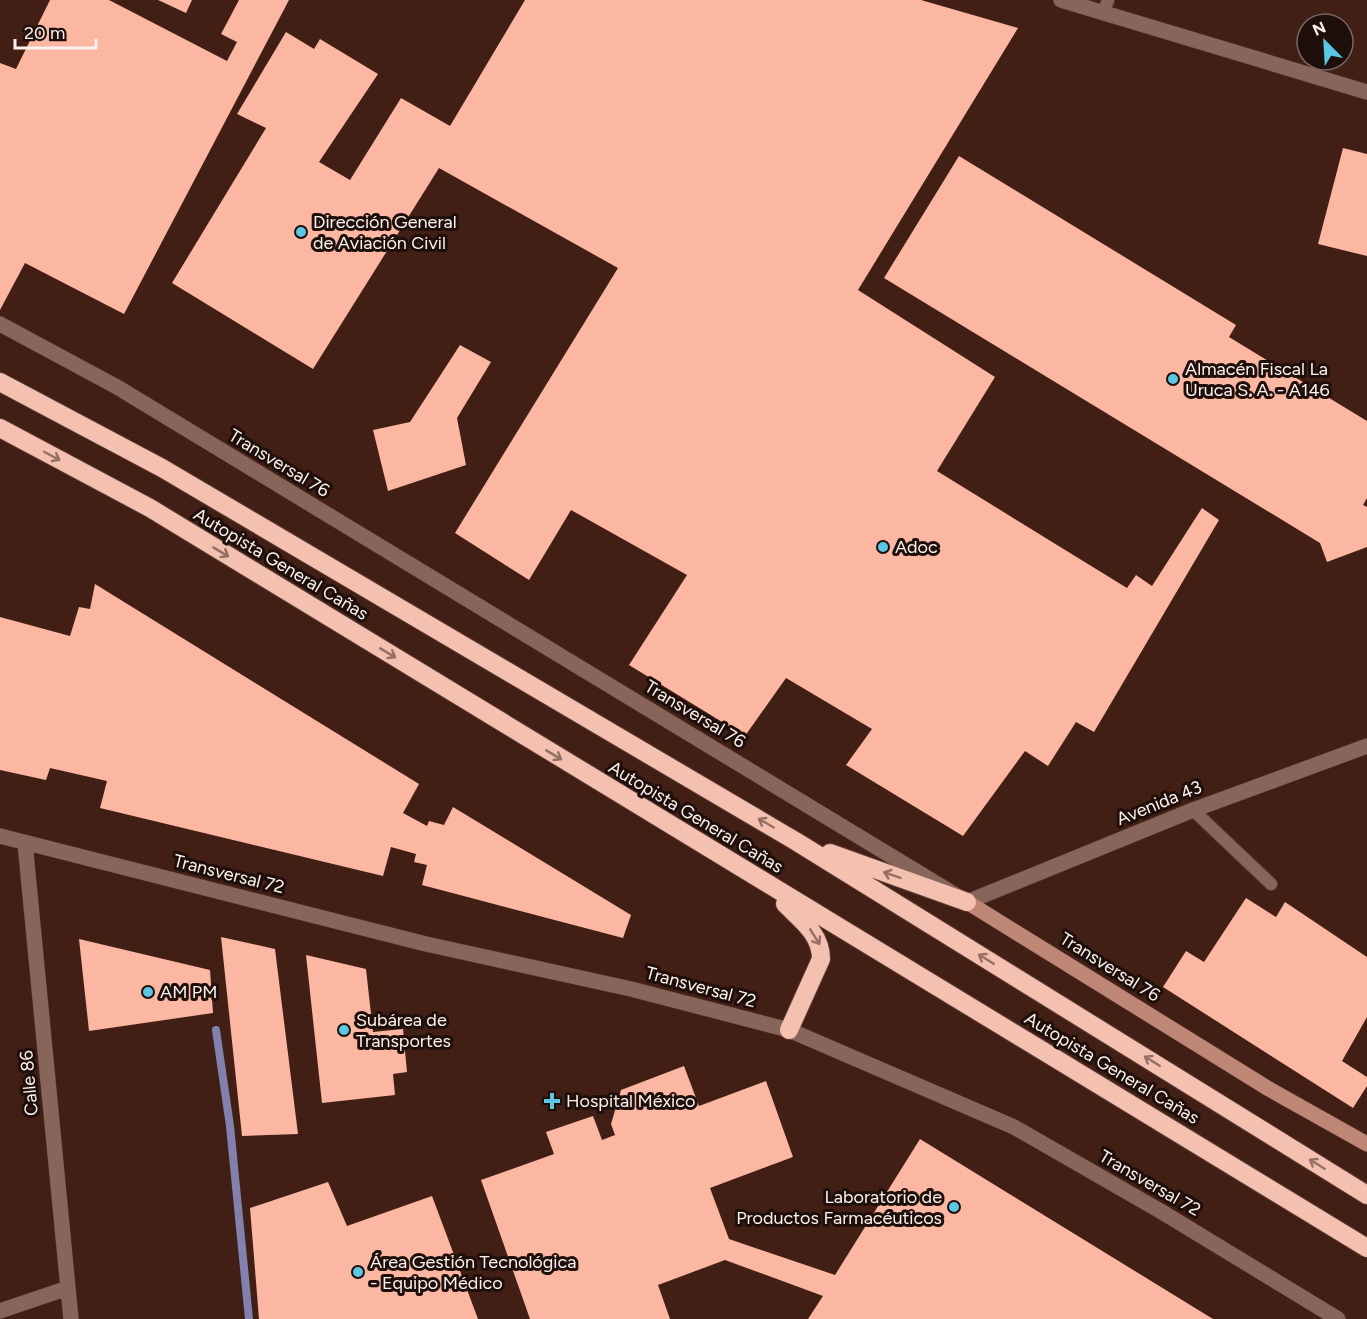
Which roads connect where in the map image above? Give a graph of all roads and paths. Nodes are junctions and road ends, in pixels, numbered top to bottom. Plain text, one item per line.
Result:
1 (1061, 0) edge
2 (1106, 7) edge
3 (1367, 92) edge
4 (0, 324) edge
5 (0, 382) edge
6 (0, 428) edge
7 (1367, 746) edge
8 (1193, 810) junction
9 (0, 836) edge
10 (797, 842) junction
11 (25, 843) junction
12 (760, 880) junction
13 (1271, 884) dead end
14 (967, 902) junction
15 (789, 1030) junction
16 (1367, 1144) edge
17 (1367, 1195) edge
18 (1367, 1248) edge
19 (68, 1288) junction
20 (0, 1311) edge
21 (71, 1319) edge
22 (1338, 1319) edge

1 - 2 street
2 - 3 street
4 - 14 street, Transversal 76
10 -> 5 highway, Autopista General Cañas
6 -> 12 highway, Autopista General Cañas
7 - 8 street, Avenida 43
8 - 13 lane
8 - 14 street, Avenida 43
9 - 11 street, Transversal 72
14 -> 10 highway
17 -> 10 highway, Autopista General Cañas
11 - 15 street, Transversal 72
11 - 19 street, Calle 86
12 -> 15 highway
12 - 18 highway, Autopista General Cañas
14 - 16 main road, Transversal 76
15 - 22 street, Transversal 72
19 - 20 street
19 - 21 street, Calle 86

